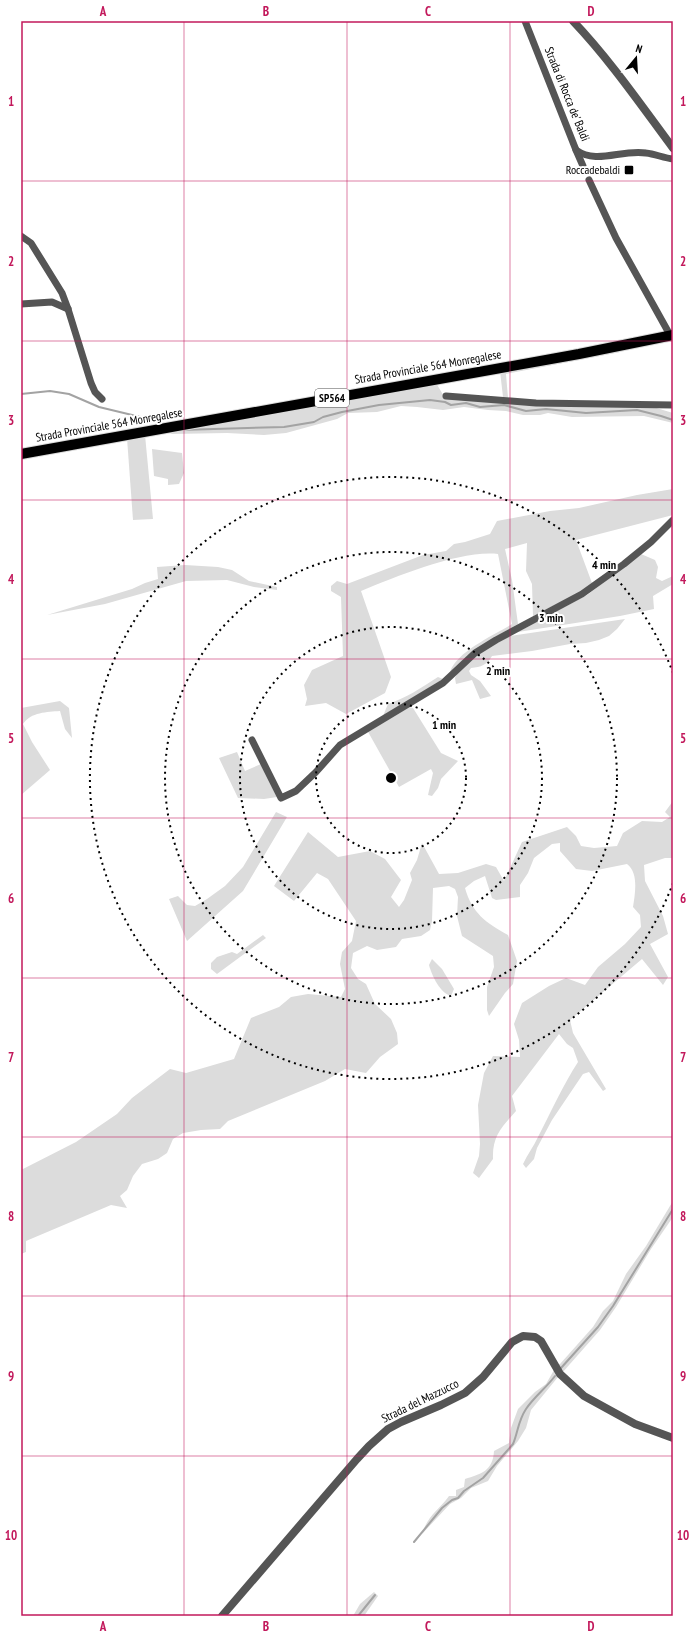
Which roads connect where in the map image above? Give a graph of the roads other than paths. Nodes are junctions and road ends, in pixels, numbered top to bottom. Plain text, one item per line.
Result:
1 (525, 21) edge
2 (573, 21) edge
3 (673, 148) edge
4 (576, 150) junction
5 (673, 159) edge
6 (583, 166) dead end
7 (588, 180) dead end
8 (21, 236) edge
9 (21, 304) edge
10 (68, 308) junction
11 (671, 335) edge
12 (446, 396) dead end
13 (102, 399) dead end
14 (673, 405) edge
15 (21, 454) edge
16 (673, 520) edge
17 (252, 740) dead end
18 (673, 1438) edge
19 (222, 1616) edge

1 - 4 street, Strada di Rocca de' Baldi
2 - 3 street
4 - 5 street, Strada di Rocca de' Baldi
4 - 6 street
7 - 11 street
8 - 10 street
9 - 10 street
10 - 13 street
11 - 15 main road, Strada Provinciale 564 Monregalese / SP564
12 - 14 street
16 - 17 street
18 - 19 street, Strada del Mazzucco

